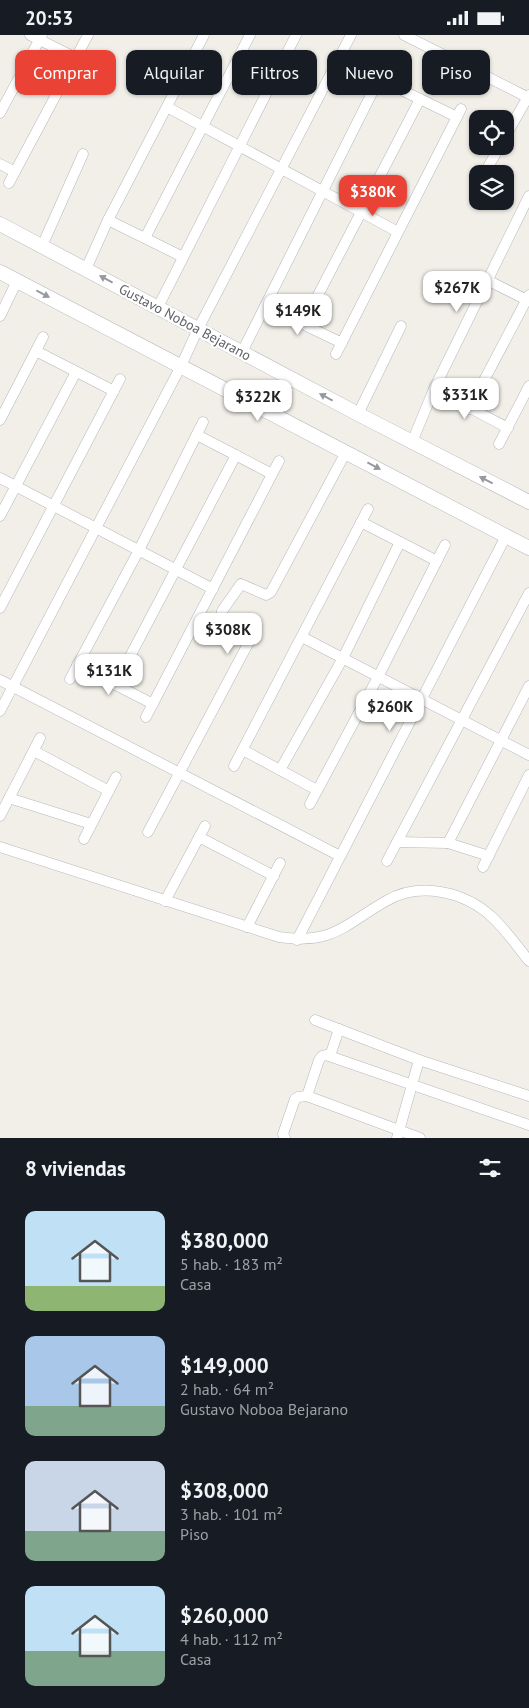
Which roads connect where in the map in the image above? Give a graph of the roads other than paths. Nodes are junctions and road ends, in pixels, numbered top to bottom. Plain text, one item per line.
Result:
1 (88, 35) edge
2 (204, 35) edge
3 (250, 35) edge
4 (296, 35) edge
5 (351, 35) edge
6 (404, 35) edge
7 (37, 37) edge
8 (61, 50) edge
9 (80, 50) edge
10 (56, 95) edge
11 (371, 95) edge
12 (412, 95) edge
13 (528, 97) edge
14 (420, 99) junction
15 (167, 107) junction
16 (0, 113) edge
17 (514, 121) edge
18 (204, 127) junction
19 (240, 146) junction
20 (82, 154) dead end
21 (0, 164) edge
22 (282, 169) junction
23 (15, 172) junction
24 (9, 183) dead end
25 (322, 192) junction
26 (529, 196) edge
27 (361, 213) junction
28 (108, 220) junction
29 (0, 224) edge
30 (398, 232) junction
31 (145, 239) junction
32 (42, 246) junction
33 (183, 257) junction
34 (86, 269) junction
35 (0, 272) edge
36 (487, 280) junction
37 (17, 281) junction
38 (528, 299) edge
39 (265, 306) junction
40 (158, 307) junction
41 (0, 315) edge
42 (303, 324) junction
43 (401, 326) dead end
44 (198, 329) junction
45 (43, 337) dead end
46 (342, 343) junction
47 (36, 351) junction
48 (242, 352) junction
49 (336, 354) dead end
50 (181, 366) junction
51 (76, 372) junction
52 (120, 379) dead end
53 (529, 386) edge
54 (434, 389) junction
55 (114, 391) junction
56 (469, 409) junction
57 (358, 414) junction
58 (0, 420) edge
59 (203, 422) dead end
60 (508, 428) junction
61 (197, 435) junction
62 (412, 442) junction
63 (499, 444) dead end
64 (346, 452) junction
65 (236, 455) junction
66 (279, 461) dead end
67 (272, 474) junction
68 (0, 477) edge
69 (16, 486) junction
70 (528, 498) edge
71 (55, 506) junction
72 (368, 509) dead end
73 (0, 516) edge
74 (361, 522) junction
75 (97, 527) junction
76 (506, 536) junction
77 (400, 542) junction
78 (445, 545) dead end
79 (529, 548) edge
80 (139, 550) junction
81 (437, 561) junction
82 (176, 569) junction
83 (213, 589) junction
84 (529, 593) edge
85 (0, 607) edge
86 (525, 608) edge
87 (302, 637) junction
88 (343, 659) junction
89 (77, 665) junction
90 (378, 677) junction
91 (70, 679) dead end
92 (0, 680) edge
93 (115, 685) junction
94 (13, 687) junction
95 (529, 687) edge
96 (421, 700) junction
97 (152, 704) junction
98 (0, 711) edge
99 (146, 717) dead end
100 (461, 721) junction
101 (40, 738) dead end
102 (501, 741) junction
103 (243, 750) junction
104 (34, 751) junction
105 (529, 755) edge
106 (234, 766) dead end
107 (280, 770) junction
108 (180, 773) junction
109 (529, 775) edge
110 (116, 777) dead end
111 (317, 790) junction
112 (109, 791) junction
113 (9, 798) junction
114 (310, 804) dead end
115 (0, 816) edge
116 (92, 824) junction
117 (205, 826) dead end
118 (148, 831) dead end
119 (199, 837) junction
120 (84, 839) dead end
121 (397, 842) junction
122 (448, 843) junction
123 (0, 847) edge
124 (489, 856) junction
125 (340, 857) junction
126 (387, 861) dead end
127 (280, 863) dead end
128 (483, 867) dead end
129 (274, 876) junction
130 (166, 901) junction
131 (247, 927) junction
132 (297, 940) junction
133 (529, 961) edge
134 (315, 1020) dead end
135 (339, 1029) junction
136 (330, 1056) junction
137 (419, 1060) junction
138 (412, 1085) junction
139 (307, 1096) junction
140 (529, 1096) edge
141 (529, 1125) edge
142 (398, 1134) edge
143 (284, 1138) edge
144 (420, 1138) edge

1 - 9 street
2 - 15 street
3 - 18 street
4 - 19 street
5 - 22 street
6 - 13 street
7 - 8 street
7 - 16 street
10 - 23 street
11 - 25 street
12 - 14 street
13 - 17 street
14 - 27 street
14 - 30 street
15 - 18 street
15 - 28 street
18 - 19 street
18 - 31 street
19 - 22 street
19 - 33 street
20 - 32 street
21 - 23 street
22 - 25 street
22 - 44 street
23 - 24 street
25 - 27 street
25 - 39 street
26 - 36 street
27 - 30 street
27 - 42 street
28 - 31 street
28 - 34 street
29 - 32 street, Gustavo Noboa Bejarano
30 - 46 street
31 - 33 street
32 - 34 street, Gustavo Noboa Bejarano
33 - 40 street
40 -> 34 street, Gustavo Noboa Bejarano
35 - 37 street
36 - 38 street
36 - 54 street
37 - 41 street
37 -> 50 street
38 - 56 street
39 - 42 street
39 - 48 street
40 - 44 street, Gustavo Noboa Bejarano
42 - 46 street
43 - 57 street
44 - 48 street, Gustavo Noboa Bejarano
44 - 50 street
45 - 47 street
46 - 49 street
47 - 51 street
47 - 58 street
57 -> 48 street, Gustavo Noboa Bejarano
50 - 64 street
50 - 75 street
51 - 55 street
51 - 69 street
52 - 55 street
53 - 60 street
54 - 56 street
54 - 62 street
55 - 71 street
56 - 60 street
57 - 62 street, Gustavo Noboa Bejarano
59 - 61 street
60 - 63 street
61 - 65 street
61 - 80 street
70 -> 62 street, Gustavo Noboa Bejarano
64 -> 76 street
64 - 108 street
65 - 67 street
65 - 82 street
66 - 67 street
67 - 83 street
68 - 69 street
69 - 71 street
69 - 73 street
71 - 75 street
71 - 85 street
72 - 74 street
74 - 77 street
74 - 87 street
75 - 80 street
75 - 94 street
76 - 79 street
76 - 96 street
77 - 81 street
77 - 88 street
78 - 81 street
80 - 82 street
80 - 89 street
81 - 90 street
82 - 83 street
82 - 93 street
83 - 97 street
84 - 86 street
86 - 100 street
87 - 88 street
87 - 103 street
88 - 90 street
88 - 107 street
89 - 91 street
89 - 93 street
90 - 96 street
90 - 111 street
92 - 94 street
93 - 97 street
94 - 98 street
94 - 108 street
95 - 102 street
96 - 100 street
96 - 125 street
97 - 99 street
100 - 102 street
100 - 121 street
101 - 104 street
102 - 105 street
102 - 122 street
103 - 106 street
103 - 107 street
104 - 112 street
104 - 113 street
107 - 111 street
108 - 118 street
108 - 125 street
109 - 124 street
110 - 112 street
111 - 114 street
112 - 116 street
113 - 115 street
113 - 116 street
116 - 120 street
117 - 119 street
119 - 129 street
119 - 130 street
121 - 122 street
121 - 126 street
122 - 124 street
123 - 130 street
124 - 128 street
125 - 132 street
127 - 129 street
129 - 131 street
130 - 131 street
131 - 132 street
132 - 133 street
134 - 135 street
135 - 136 street
135 - 137 street
136 - 138 street
136 - 139 street
137 - 138 street
137 - 140 street
138 - 141 street
138 - 142 street
139 - 142 street
139 - 143 street
142 - 144 street

